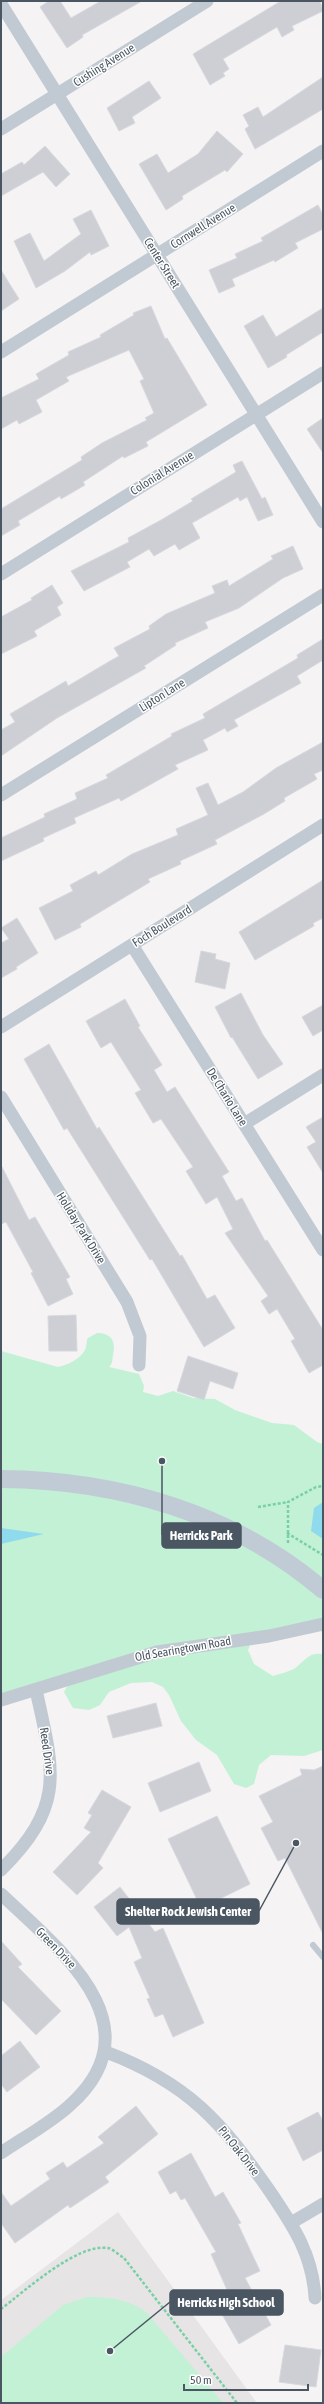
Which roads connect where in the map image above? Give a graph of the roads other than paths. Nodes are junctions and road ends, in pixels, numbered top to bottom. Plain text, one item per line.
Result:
1 (207, 1) edge
2 (1, 4) edge
3 (57, 94) junction
4 (1, 129) edge
5 (323, 151) edge
6 (157, 254) junction
7 (1, 352) edge
8 (323, 373) edge
9 (257, 414) junction
10 (323, 522) edge
11 (1, 574) edge
12 (323, 595) edge
13 (1, 795) edge
14 (323, 825) edge
15 (132, 945) junction
16 (1, 1027) edge
17 (323, 1075) edge
18 (1, 1097) edge
19 (244, 1124) junction
20 (323, 1250) edge
21 (139, 1366) dead end
22 (1, 1479) edge
23 (323, 1590) edge
24 (323, 1624) edge
25 (36, 1690) junction
26 (1, 1700) edge
27 (1, 1870) edge
28 (1, 1894) edge
29 (313, 1945) dead end
30 (323, 1957) edge
31 (106, 2052) junction
32 (1, 2153) edge
33 (323, 2204) edge
34 (291, 2223) junction
35 (315, 2298) dead end

1 - 3 street, Cushing Avenue
2 - 3 street, Center Street
3 - 4 street, Cushing Avenue
3 - 6 street, Center Street
5 - 6 street, Cornwell Avenue
6 - 7 street, Cornwell Avenue
6 - 9 street, Center Street
8 - 9 street, Colonial Avenue
9 - 10 street, Center Street
9 - 11 street, Colonial Avenue
12 - 13 street, Lipton Lane
14 - 15 street, Foch Boulevard
15 - 16 street, Foch Boulevard
15 - 19 street, De Chario Lane
17 - 19 street
18 - 21 street, Holiday Park Drive
19 - 20 street, De Chario Lane
22 - 23 main road
24 - 25 street, Old Searingtown Road
25 - 26 street, Old Searingtown Road
25 - 27 street, Reed Drive
28 - 31 street, Green Drive
29 - 30 lane
31 - 32 street
31 - 34 street, Pin Oak Drive
33 - 34 street
34 - 35 street, Pin Oak Drive

